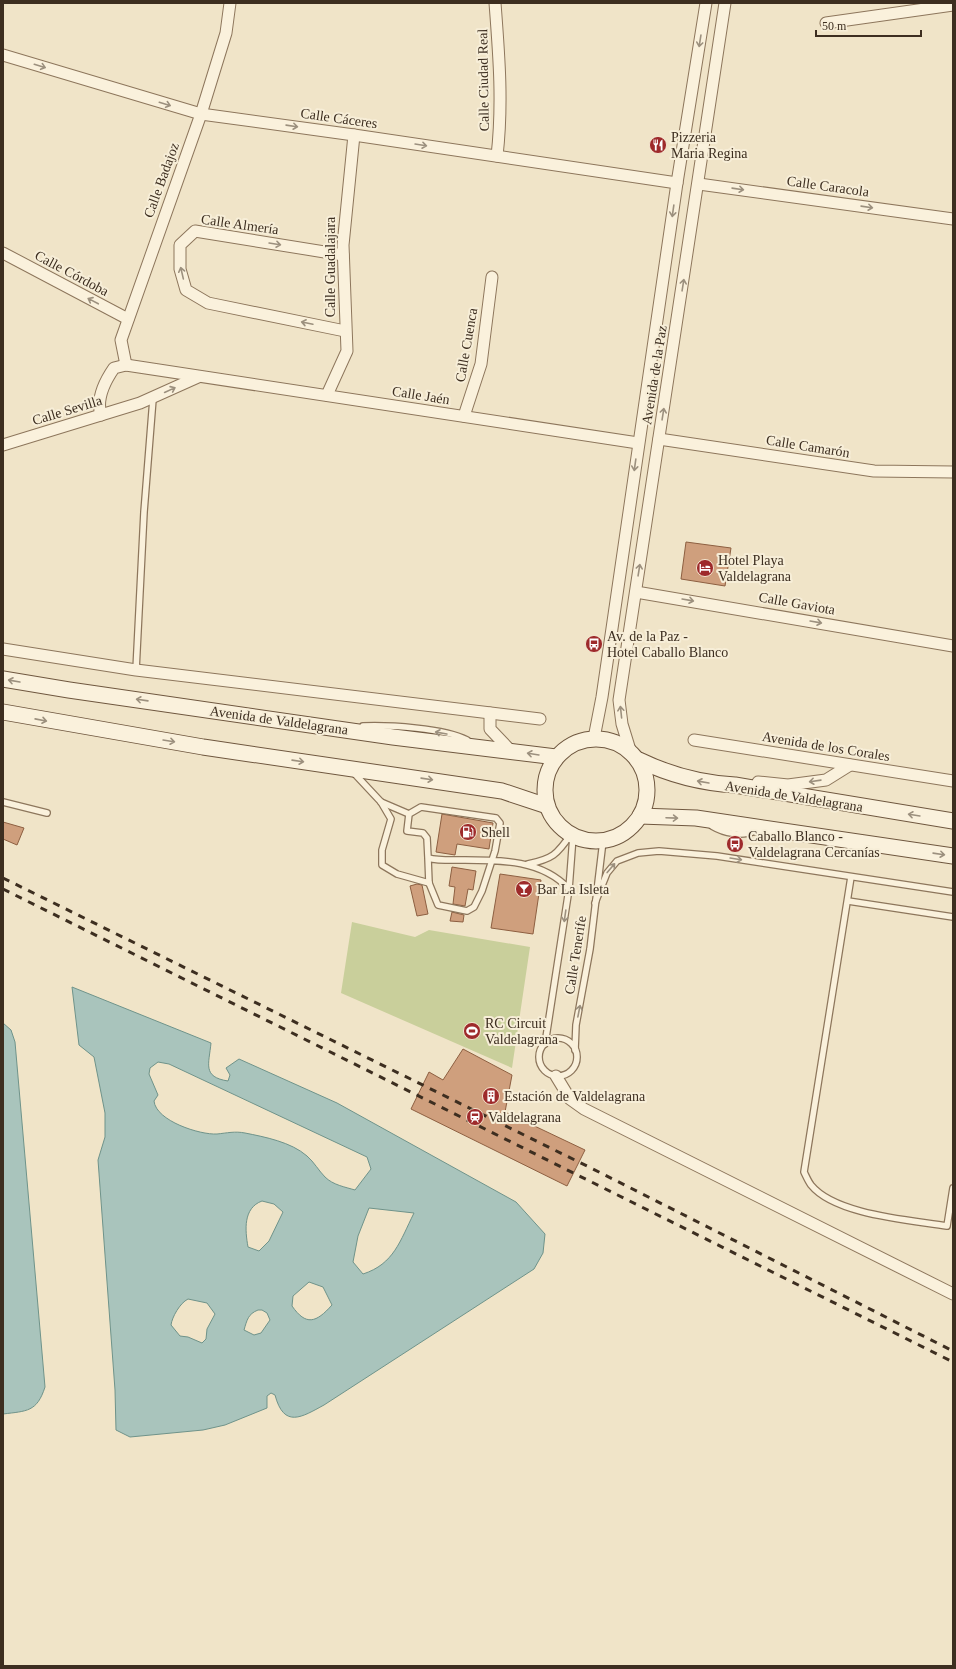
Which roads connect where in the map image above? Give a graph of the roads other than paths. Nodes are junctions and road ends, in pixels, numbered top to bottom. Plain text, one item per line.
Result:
1 (230, 3) edge
2 (495, 3) edge
3 (706, 3) edge
4 (725, 3) edge
5 (953, 5) edge
6 (826, 23) dead end
7 (3, 55) edge
8 (201, 114) junction
9 (354, 135) junction
10 (497, 156) junction
11 (677, 183) junction
12 (699, 184) junction
13 (953, 219) edge
14 (3, 253) edge
15 (343, 255) junction
16 (492, 277) dead end
17 (128, 319) junction
18 (345, 331) junction
19 (126, 365) junction
20 (198, 377) junction
21 (327, 395) junction
22 (152, 399) junction
23 (101, 415) junction
24 (464, 416) junction
25 (659, 438) junction
26 (638, 443) junction
27 (3, 445) edge
28 (953, 472) edge
29 (636, 592) junction
30 (953, 646) edge
31 (3, 649) edge
32 (136, 670) junction
33 (3, 679) edge
34 (3, 712) edge
35 (490, 713) junction
36 (540, 720) dead end
37 (594, 738) junction
38 (694, 740) dead end
39 (510, 750) junction
40 (634, 755) junction
41 (556, 757) junction
42 (850, 765) junction
43 (350, 769) junction
44 (953, 781) edge
45 (735, 785) junction
46 (3, 802) edge
47 (381, 802) junction
48 (547, 806) junction
49 (47, 812) dead end
50 (409, 814) junction
51 (640, 816) junction
52 (953, 821) edge
53 (572, 835) junction
54 (603, 841) junction
55 (953, 856) edge
56 (428, 858) junction
57 (491, 860) junction
58 (528, 864) junction
59 (851, 877) junction
60 (429, 884) junction
61 (569, 889) junction
62 (953, 892) edge
63 (848, 901) junction
64 (595, 903) junction
65 (953, 917) edge
66 (545, 1044) junction
67 (576, 1050) junction
68 (556, 1076) junction
69 (953, 1188) edge
70 (953, 1294) edge

1 - 8 street, Calle Badajoz
2 - 10 street, Calle Ciudad Real
3 -> 11 street, Avenida de la Paz
4 - 12 street, Avenida de la Paz
5 - 6 street
7 -> 8 street, Calle Cáceres
8 -> 9 street, Calle Cáceres
8 - 17 street, Calle Badajoz
9 -> 10 street, Calle Cáceres
9 - 15 street, Calle Guadalajara
10 - 11 street, Calle Cáceres
11 -> 26 street, Avenida de la Paz
12 -> 13 street, Calle Caracola
25 -> 12 street, Avenida de la Paz
17 -> 14 street, Calle Córdoba
15 - 18 street, Calle Guadalajara
18 -> 15 street, Calle Almería
16 - 24 street, Calle Cuenca
17 - 19 street, Calle Badajoz
18 - 21 street, Calle Guadalajara
19 - 20 street, Calle Jaén
19 - 23 street
20 - 21 street, Calle Jaén
22 -> 20 street
21 - 24 street, Calle Jaén
22 - 23 street, Calle Sevilla
22 - 32 lane
23 - 27 street, Calle Sevilla
24 - 26 street, Calle Jaén
25 - 28 street, Calle Camarón
29 -> 25 street, Avenida de la Paz
26 -> 37 street, Avenida de la Paz
29 -> 30 street, Calle Gaviota
40 -> 29 street, Avenida de la Paz
31 - 32 street
32 - 35 street
39 -> 33 main road, Avenida de Valdelagrana
34 -> 43 main road
35 - 36 street
35 - 39 street
37 - 40 main road
37 - 41 main road
38 - 42 street, Avenida de los Corales
41 -> 39 main road, Avenida de Valdelagrana
45 -> 40 main road, Avenida de Valdelagrana
40 - 51 main road
41 - 48 main road
42 - 44 street, Avenida de los Corales
42 -> 45 street
43 - 47 lane
43 -> 48 main road
52 -> 45 main road, Avenida de Valdelagrana
46 - 49 lane
47 - 50 lane
47 - 60 lane
48 - 53 main road
50 - 56 lane
50 - 57 lane
51 - 54 main road
51 -> 55 main road
53 - 54 main road
53 - 58 lane
53 - 61 lane, Calle Tenerife
54 - 64 lane, Calle Tenerife
56 - 57 lane
56 - 60 lane
57 - 58 lane
57 - 60 lane
58 - 61 lane
59 - 62 lane
59 - 63 lane
64 -> 59 lane
61 -> 66 lane, Calle Tenerife
63 - 65 lane
63 - 69 lane
67 -> 64 lane, Calle Tenerife
66 - 67 lane
66 - 68 lane
67 - 68 lane
68 - 70 street

